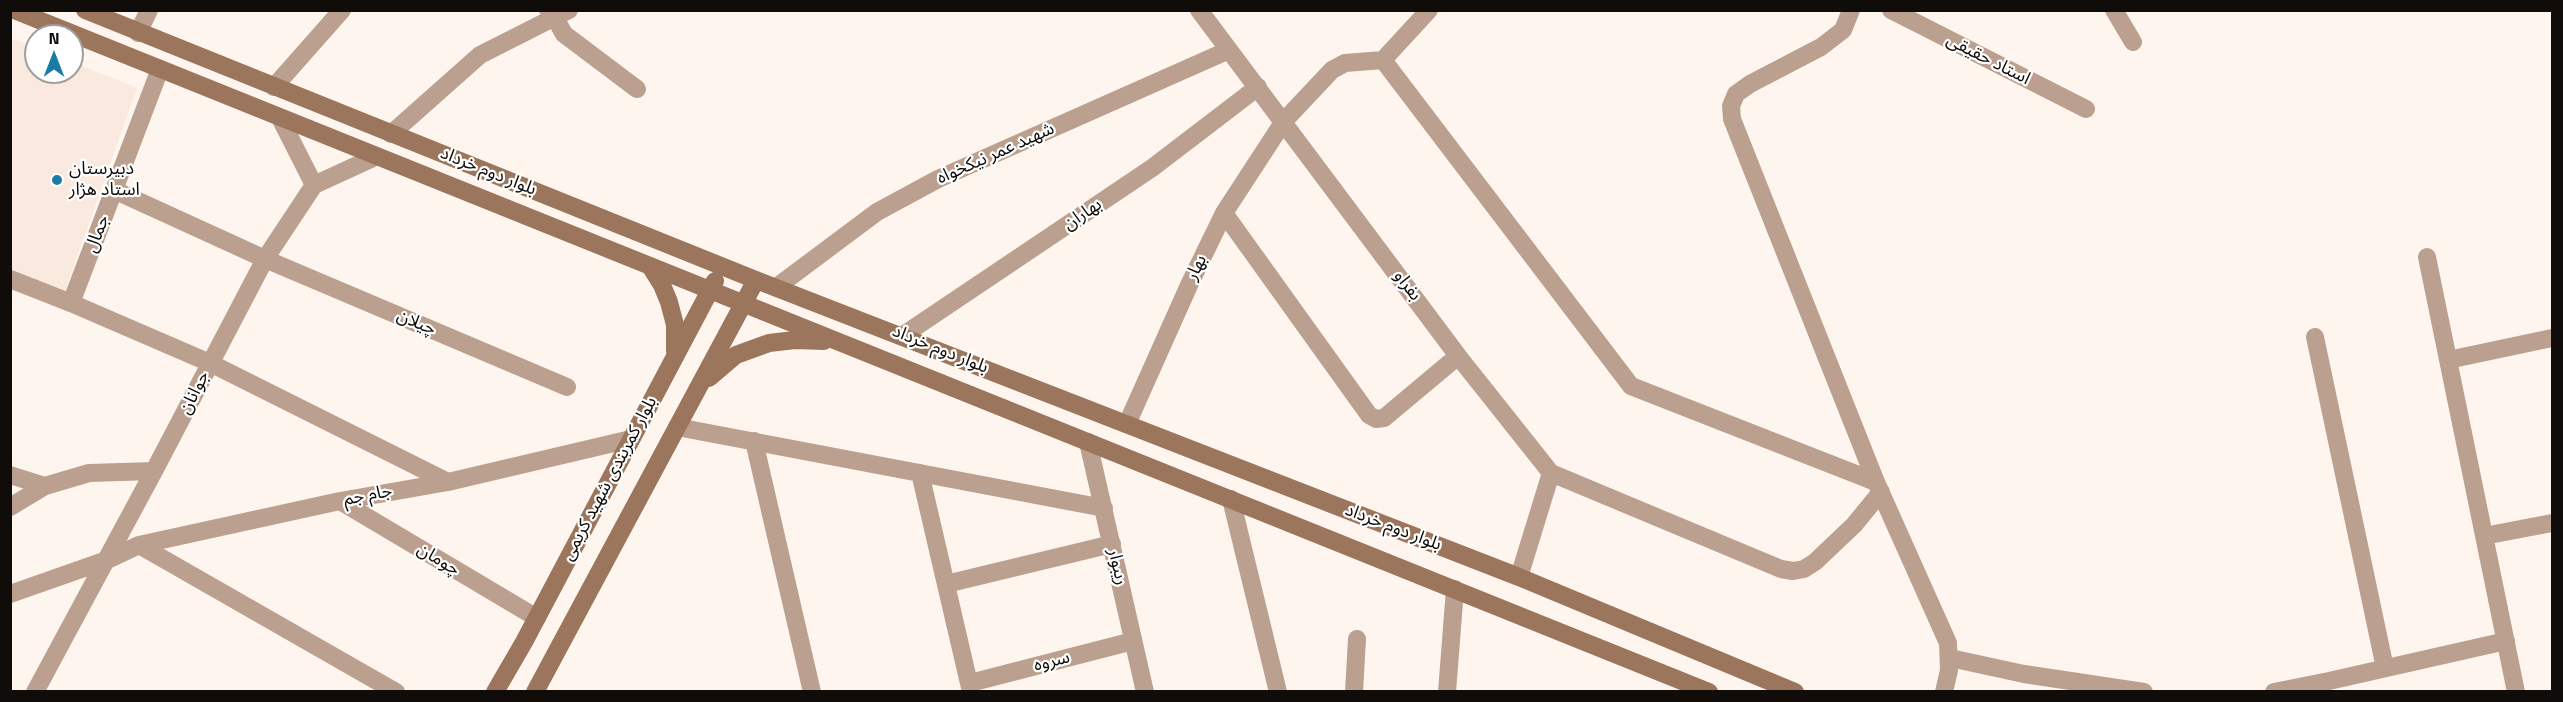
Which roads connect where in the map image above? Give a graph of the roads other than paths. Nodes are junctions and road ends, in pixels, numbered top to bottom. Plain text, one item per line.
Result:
1 (14, 10) edge
2 (85, 10) edge
3 (149, 10) edge
4 (342, 10) edge
5 (1199, 10) edge
6 (1429, 10) edge
7 (1851, 10) edge
8 (1891, 10) edge
9 (2114, 10) edge
10 (557, 13) edge
11 (138, 33) junction
12 (2133, 42) dead end
13 (1229, 50) junction
14 (1383, 60) junction
15 (160, 69) junction
16 (274, 87) junction
17 (1258, 87) junction
18 (637, 89) dead end
19 (2086, 110) dead end
20 (280, 118) junction
21 (1284, 121) junction
22 (391, 134) junction
23 (375, 157) junction
24 (314, 185) junction
25 (114, 190) junction
26 (587, 212) junction
27 (1224, 213) junction
28 (572, 236) junction
29 (2427, 257) dead end
30 (266, 259) junction
31 (650, 266) junction
32 (723, 266) junction
33 (10, 279) edge
34 (756, 279) junction
35 (778, 286) junction
36 (710, 290) junction
37 (71, 303) junction
38 (743, 304) junction
39 (902, 336) junction
40 (2315, 337) dead end
41 (2553, 338) edge
42 (836, 341) junction
43 (675, 356) junction
44 (1458, 356) junction
45 (2448, 360) junction
46 (210, 363) junction
47 (567, 387) dead end
48 (699, 387) junction
49 (1127, 424) junction
50 (677, 427) junction
51 (631, 439) junction
52 (754, 441) junction
53 (1088, 442) junction
54 (154, 471) junction
55 (920, 473) junction
56 (1551, 473) junction
57 (10, 475) edge
58 (448, 482) junction
59 (45, 486) junction
60 (1879, 487) junction
61 (1231, 499) junction
62 (340, 501) junction
63 (10, 507) edge
64 (1104, 508) junction
65 (2553, 523) edge
66 (2484, 536) junction
67 (140, 544) junction
68 (1112, 544) junction
69 (107, 560) junction
70 (1519, 577) junction
71 (946, 584) junction
72 (1455, 590) junction
73 (10, 594) edge
74 (537, 618) junction
75 (1357, 639) dead end
76 (1133, 641) junction
77 (2506, 641) junction
78 (1950, 658) junction
79 (2385, 668) junction
80 (970, 687) edge
81 (37, 691) edge
82 (1706, 691) edge
83 (396, 692) edge
84 (495, 692) edge
85 (535, 692) edge
86 (812, 692) edge
87 (1145, 692) edge
88 (1278, 692) edge
89 (1354, 692) edge
90 (1447, 692) edge
91 (1795, 692) edge
92 (1944, 692) edge
93 (2144, 692) edge
94 (2274, 692) edge
95 (2516, 692) edge

1 - 15 street, بلوار دوم خرداد
2 - 11 street, بلوار دوم خرداد
3 - 11 street
4 - 16 street
5 - 13 street, بفراو
6 - 14 street
7 - 60 street
8 - 19 street, استاد حقیقی
9 - 12 street
10 - 18 street
10 - 22 street
11 - 16 street, بلوار دوم خرداد
13 - 17 street, بفراو
13 - 35 street, شهید عمر نیکخواه
14 - 21 street, بهار
14 - 60 street
15 - 20 street, بلوار دوم خرداد
15 - 25 street, جمال
16 - 22 street, بلوار دوم خرداد
17 - 21 street, بفراو
17 - 39 street, بهاران
20 - 23 street, بلوار دوم خرداد
20 - 24 street
21 - 27 street, بهار
21 - 44 street, بفراو
22 - 26 street, بلوار دوم خرداد
23 - 24 street
23 - 28 street, بلوار دوم خرداد
24 - 30 street, جوانان
25 - 30 street, چیلان
25 - 37 street, جمال
26 - 28 street
26 - 32 street, بلوار دوم خرداد
27 - 44 street
27 - 49 street, بهار
28 - 31 street, بلوار دوم خرداد
29 - 45 street
30 - 46 street, جوانان
30 - 47 street, چیلان
31 - 36 street, بلوار دوم خرداد
31 - 43 street
32 - 34 street, بلوار دوم خرداد
32 - 36 street, بلوار کمربندی شهید کریمی
33 - 37 street
34 - 35 street, بلوار دوم خرداد
34 - 38 street, بلوار کمربندی شهید کریمی
35 - 39 street, بلوار دوم خرداد
36 - 38 street, بلوار دوم خرداد
36 - 43 street, بلوار کمربندی شهید کریمی
37 - 46 street
38 - 42 street, بلوار دوم خرداد
38 - 48 street, بلوار کمربندی شهید کریمی
39 - 49 street, بلوار دوم خرداد
40 - 79 street
41 - 45 street
42 - 48 street
42 - 53 street, بلوار دوم خرداد
43 - 51 street, بلوار کمربندی شهید کریمی
44 - 56 street, بفراو
45 - 66 street
46 - 54 street, جوانان
46 - 58 street
48 - 50 street, بلوار کمربندی شهید کریمی
49 - 70 street, بلوار دوم خرداد
50 - 52 street
50 - 85 street, بلوار کمربندی شهید کریمی
51 - 58 street, جام جم
51 - 74 street, بلوار کمربندی شهید کریمی
52 - 55 street
52 - 86 street
53 - 61 street, بلوار دوم خرداد
53 - 64 street, ریبوار
54 - 59 street
54 - 69 street, جوانان
55 - 64 street
55 - 71 street
56 - 60 street
56 - 70 street
57 - 59 street
58 - 62 street, جام جم
59 - 63 street
60 - 78 street
61 - 72 street, بلوار دوم خرداد
61 - 88 street
62 - 67 street, جام جم
62 - 74 street, چومان
64 - 68 street, ریبوار
65 - 66 street
66 - 77 street
67 - 69 street, جام جم
67 - 83 street
68 - 71 street
68 - 76 street, ریبوار
69 - 73 street, جام جم
69 - 81 street, جوانان
70 - 91 street, بلوار دوم خرداد
71 - 80 street
72 - 82 street, بلوار دوم خرداد
72 - 90 street
74 - 84 street, بلوار کمربندی شهید کریمی
75 - 89 street
76 - 80 street, سروه
76 - 87 street, ریبوار
77 - 79 street
77 - 95 street
78 - 92 street
78 - 93 street
79 - 94 street

